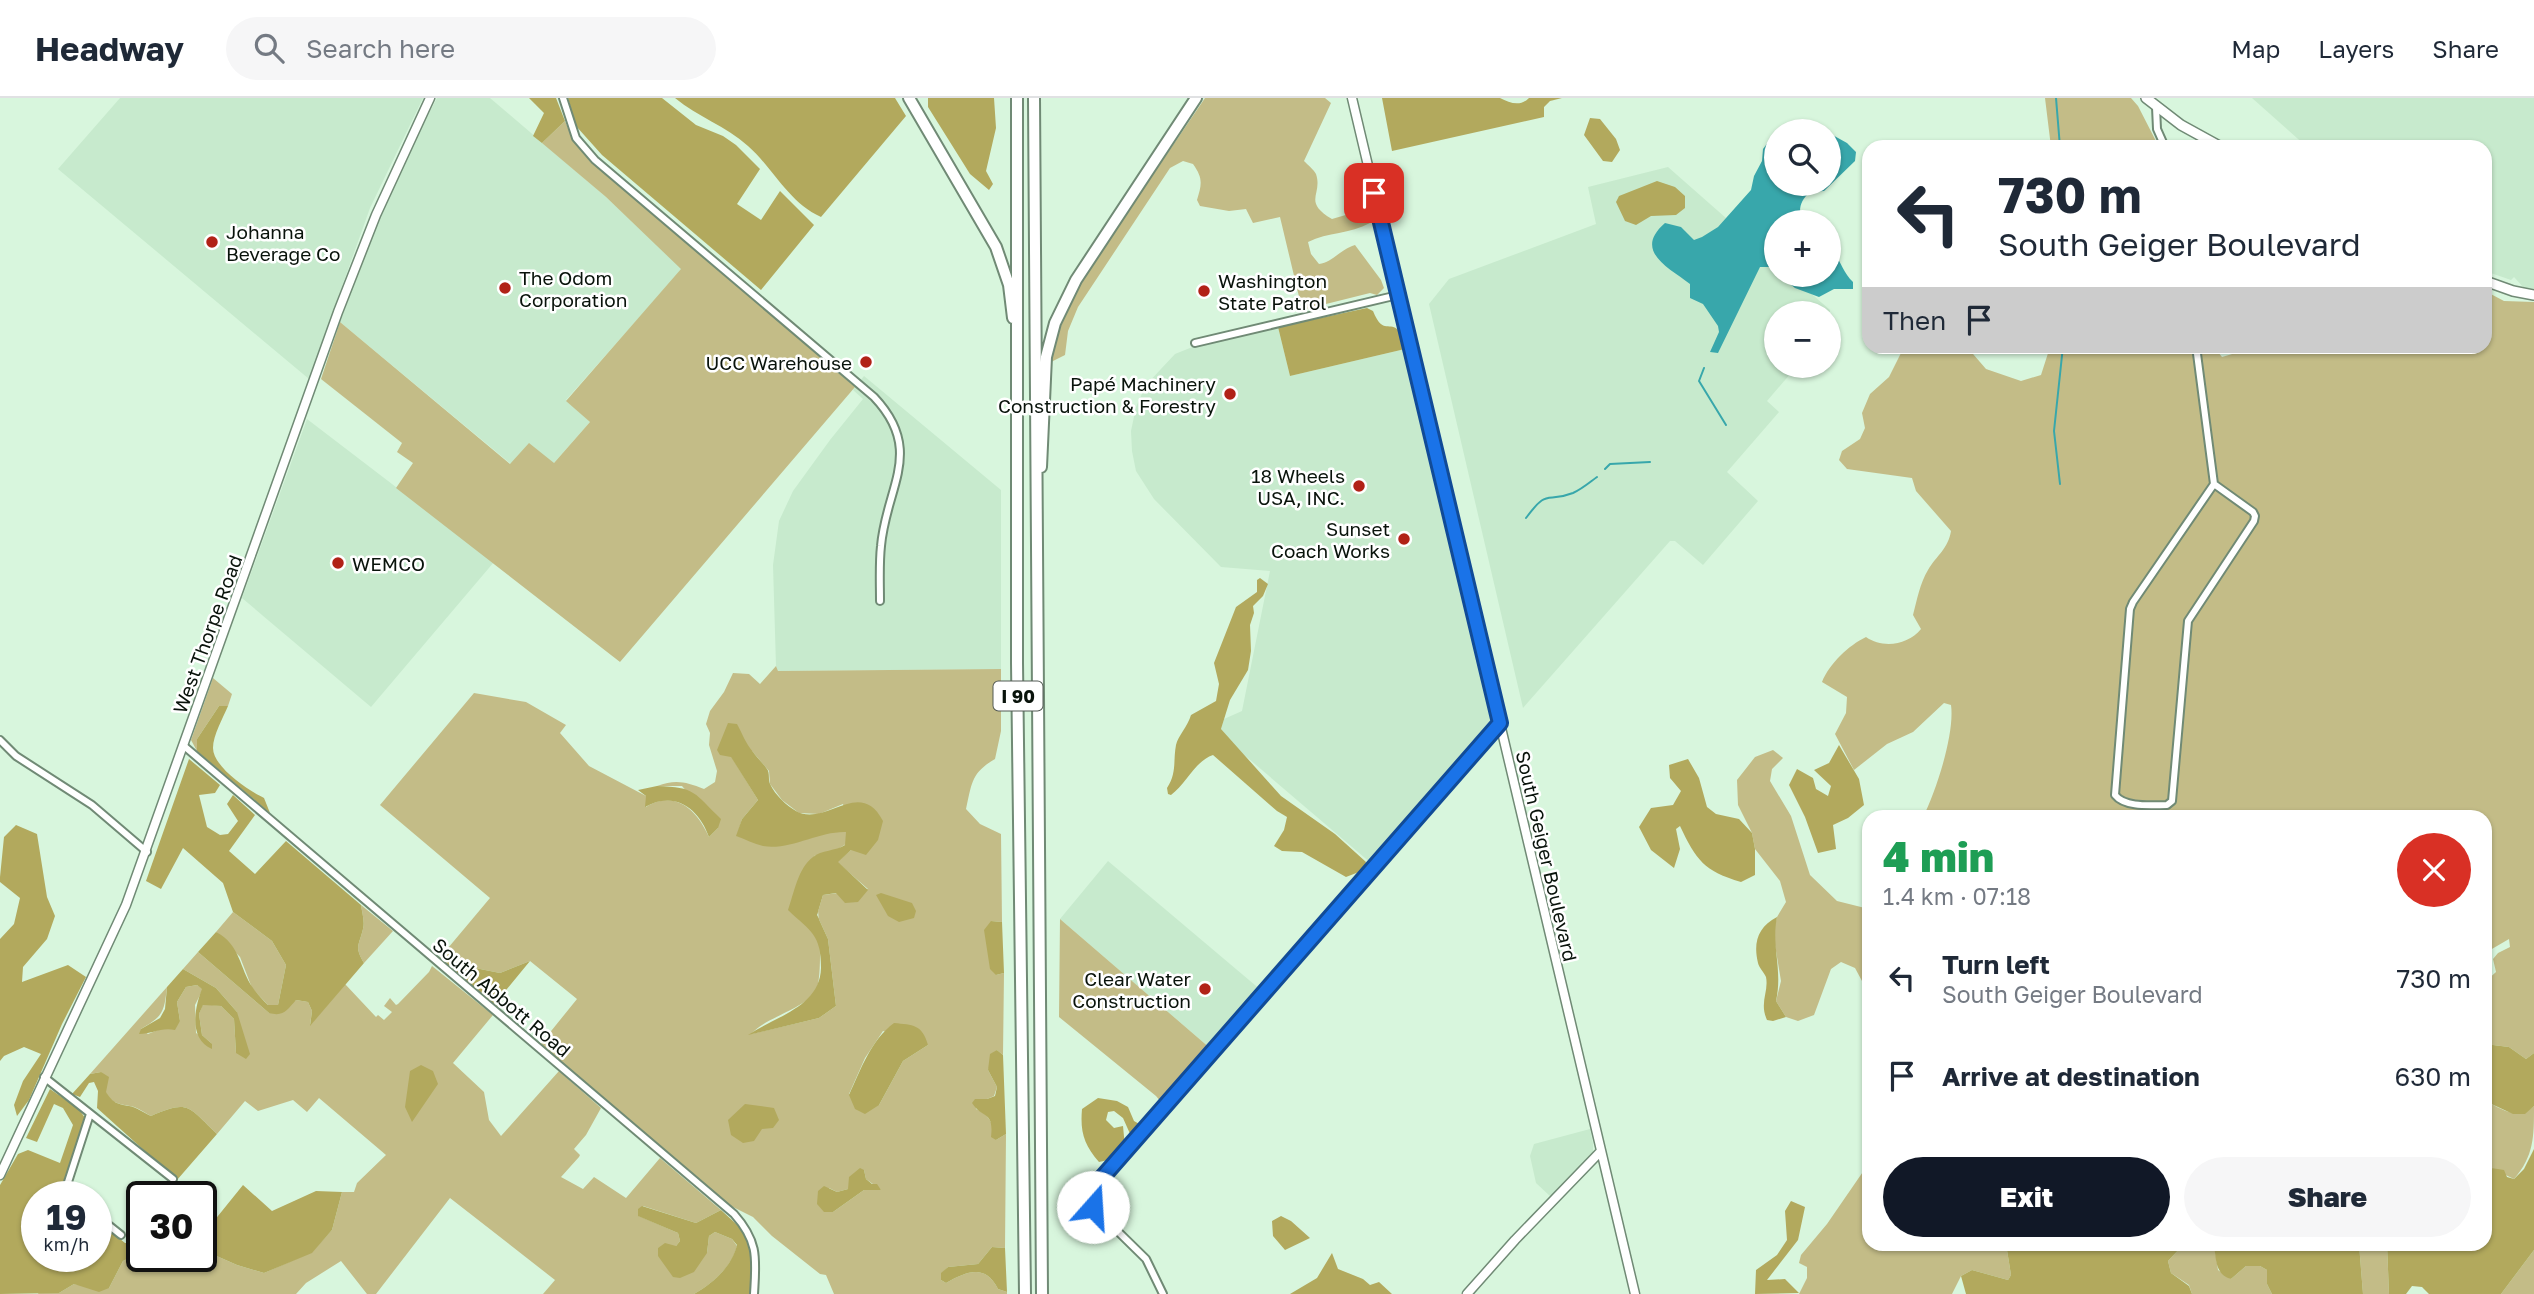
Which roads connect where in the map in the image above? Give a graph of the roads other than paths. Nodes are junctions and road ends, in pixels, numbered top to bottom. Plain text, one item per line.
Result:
1 (430, 98) edge
2 (562, 98) edge
3 (909, 98) edge
4 (1017, 98) edge
5 (1034, 98) edge
6 (1196, 98) edge
7 (1352, 98) edge
8 (2146, 98) edge
9 (2156, 107) junction
10 (2162, 140) edge
11 (2207, 140) edge
12 (2492, 284) edge
13 (1398, 295) junction
14 (2534, 295) edge
15 (1195, 343) dead end
16 (1019, 348) junction
17 (2197, 354) edge
18 (2214, 484) junction
19 (1035, 512) junction
20 (880, 601) dead end
21 (1500, 723) junction
22 (0, 740) edge
23 (184, 746) junction
24 (146, 852) junction
25 (44, 1077) junction
26 (90, 1114) junction
27 (1601, 1151) junction
28 (0, 1175) edge
29 (173, 1179) dead end
30 (68, 1181) edge
31 (112, 1228) edge
32 (121, 1235) dead end
33 (754, 1294) edge
34 (1025, 1294) edge
35 (1042, 1294) edge
36 (1163, 1294) edge
37 (1467, 1294) edge
38 (1635, 1294) edge

1 - 23 street, West Thorpe Road
2 - 20 street
3 - 16 highway
4 - 16 highway, I 90
5 - 19 highway, I 90
6 - 19 highway
7 - 13 street, South Geiger Boulevard
8 - 9 main road
9 - 10 street
9 - 11 main road
12 - 14 main road
13 - 15 street
13 - 21 street, South Geiger Boulevard
16 - 34 highway, I 90
17 - 18 street
18 - 18 street
19 - 35 highway, I 90
21 - 27 street, South Geiger Boulevard
21 - 36 street
22 - 24 street
23 - 24 street, West Thorpe Road
23 - 33 street, South Abbott Road
24 - 25 street, West Thorpe Road
25 - 26 street
25 - 28 street, West Thorpe Road
26 - 29 street
26 - 30 street
27 - 37 street
27 - 38 street, South Geiger Boulevard
31 - 32 street

